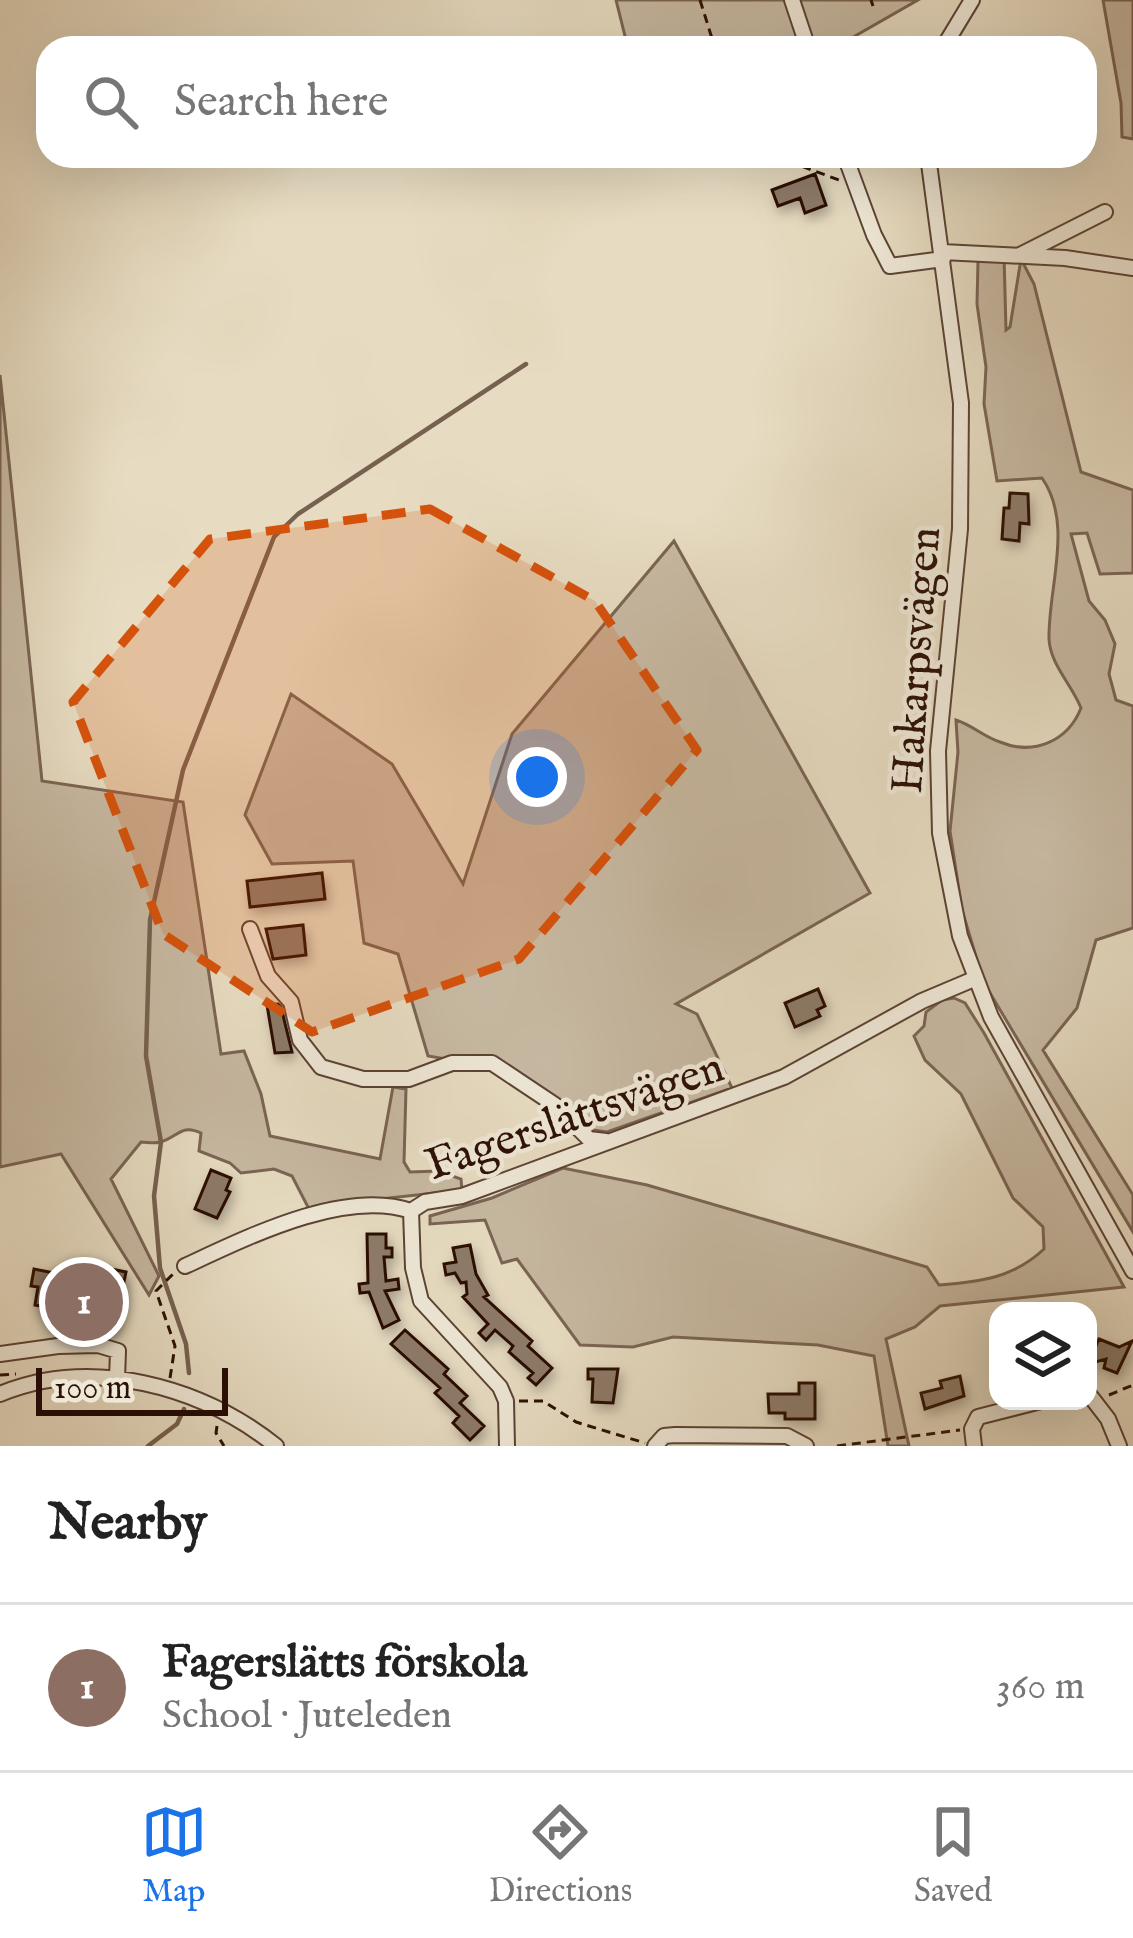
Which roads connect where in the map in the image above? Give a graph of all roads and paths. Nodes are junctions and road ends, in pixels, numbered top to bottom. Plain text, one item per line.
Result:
1 (700, 0) edge
2 (792, 0) edge
3 (972, 0) edge
4 (712, 36) edge
5 (804, 36) edge
6 (950, 36) edge
7 (805, 168) edge
8 (850, 168) edge
9 (930, 168) edge
10 (857, 188) junction
11 (1106, 212) dead end
12 (1020, 255) junction
13 (942, 256) junction
14 (1133, 268) edge
15 (250, 929) dead end
16 (974, 979) junction
17 (607, 1141) junction
18 (411, 1211) junction
19 (179, 1270) joint
20 (1133, 1271) edge
21 (0, 1354) edge
22 (117, 1379) junction
23 (1133, 1385) edge
24 (166, 1389) junction
25 (0, 1394) edge
26 (1097, 1395) edge
27 (506, 1401) junction
28 (1097, 1405) edge
29 (1006, 1410) edge
30 (220, 1411) junction
31 (971, 1429) junction
32 (224, 1446) edge
33 (276, 1446) edge
34 (507, 1446) edge
35 (655, 1446) edge
36 (806, 1446) edge
37 (837, 1446) edge
38 (974, 1446) edge
39 (1119, 1446) edge

1 - 4 path
2 - 5 street
3 - 6 street
7 - 10 path
8 - 10 street
9 - 13 street, Hakarpsvägen
10 - 13 street
11 - 12 street
12 - 13 street
12 - 14 street
13 - 16 street, Hakarpsvägen
15 - 17 street
16 - 17 street, Fagerslättsvägen
16 - 20 street, Hakarpsvägen
17 - 18 street, Fagerslättsvägen
18 - 19 street, Fagerslättsvägen
18 - 27 street
19 - 24 path
21 - 22 street
22 - 24 street
22 - 25 street
23 - 26 path
24 - 30 street
27 - 34 street
27 - 35 path
28 - 39 street
29 - 31 street
30 - 32 path
30 - 33 street
31 - 37 path
31 - 38 street
35 - 36 street

